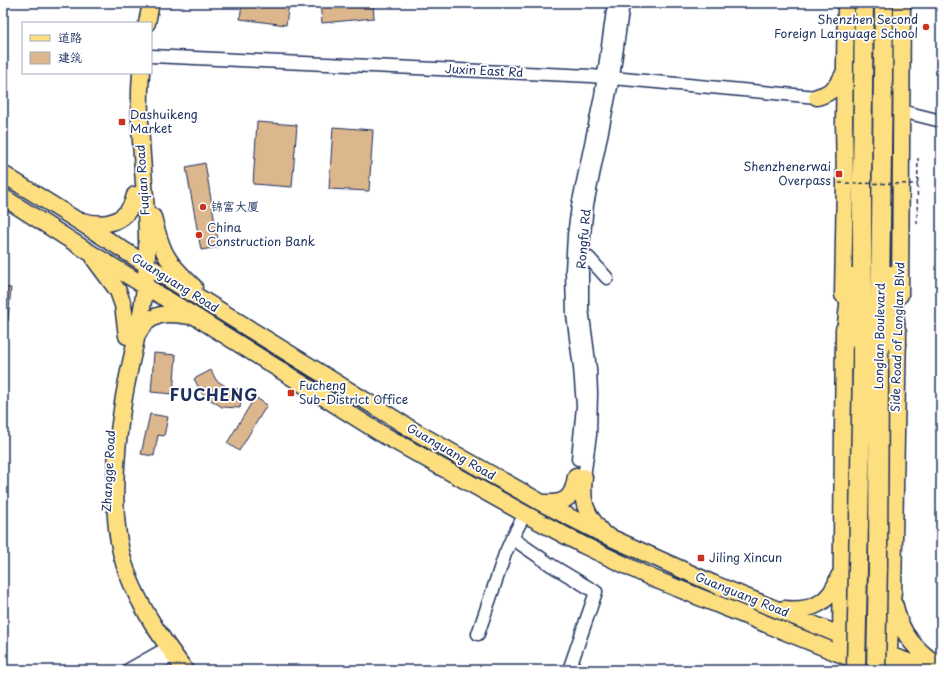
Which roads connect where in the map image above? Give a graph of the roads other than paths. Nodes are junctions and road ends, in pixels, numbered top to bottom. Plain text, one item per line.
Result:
1 (143, 3) edge
2 (151, 3) edge
3 (614, 3) edge
4 (623, 3) edge
5 (846, 3) edge
6 (864, 3) edge
7 (884, 3) edge
8 (902, 3) edge
9 (139, 22) edge
10 (147, 22) edge
11 (152, 56) edge
12 (845, 71) junction
13 (130, 74) edge
14 (141, 74) edge
15 (609, 77) junction
16 (817, 97) junction
17 (901, 111) junction
18 (941, 121) edge
19 (844, 122) junction
20 (3, 174) edge
21 (883, 178) junction
22 (862, 179) junction
23 (139, 189) junction
24 (3, 197) edge
25 (76, 219) junction
26 (89, 252) junction
27 (577, 257) junction
28 (141, 262) junction
29 (607, 278) dead end
30 (141, 284) junction
31 (220, 311) junction
32 (196, 317) junction
33 (131, 337) junction
34 (845, 342) junction
35 (897, 345) junction
36 (870, 370) junction
37 (580, 477) junction
38 (542, 503) junction
39 (525, 514) junction
40 (605, 535) junction
41 (512, 538) junction
42 (841, 567) junction
43 (893, 591) junction
44 (773, 608) junction
45 (478, 634) dead end
46 (841, 635) junction
47 (841, 654) junction
48 (168, 658) edge
49 (887, 662) edge
50 (941, 668) edge
51 (128, 670) edge
52 (147, 670) edge
53 (185, 670) edge
54 (569, 670) edge
55 (856, 670) edge
56 (876, 670) edge
57 (880, 670) edge
58 (931, 670) edge

1 - 9 main road
2 - 10 main road
3 - 15 street, Rongfu Rd
4 - 15 street, Rongfu Rd
5 - 12 main road
6 - 22 highway, Longlan Boulevard
7 - 21 highway, Longlan Boulevard
8 - 17 main road, Side Road of Longlan Blvd
11 - 15 street, Juxin East Rd
12 - 16 main road
12 - 19 main road
13 - 23 main road, Fuqian Road
14 - 23 main road, Fuqian Road
15 - 16 street, Juxin East Rd
15 - 27 street, Rongfu Rd
16 - 19 main road
17 - 18 street
17 - 35 main road, Side Road of Longlan Blvd
19 - 34 main road
20 - 25 main road, Guanguang Road
21 - 35 highway
21 - 36 highway, Longlan Boulevard
22 - 34 highway
22 - 36 highway, Longlan Boulevard
23 - 25 main road
23 - 28 main road, Fuqian Road
23 - 31 main road
24 - 26 main road, Guanguang Road
25 - 28 main road, Guanguang Road
26 - 30 main road, Guanguang Road
26 - 33 main road
27 - 29 street
27 - 37 street, Rongfu Rd
28 - 30 main road, Fuqian Road
28 - 31 main road, Guanguang Road
30 - 32 main road, Guanguang Road
30 - 33 main road, Zhangge Road
31 - 38 main road, Guanguang Road
32 - 33 main road
32 - 39 main road, Guanguang Road
33 - 48 main road, Zhangge Road
34 - 42 main road
35 - 43 main road, Side Road of Longlan Blvd
36 - 55 highway, Longlan Boulevard, bridge
36 - 56 highway, Longlan Boulevard, bridge
37 - 38 main road
37 - 40 main road
38 - 40 main road, Guanguang Road
39 - 41 street
39 - 47 main road, Guanguang Road
40 - 44 main road, Guanguang Road
41 - 45 street
41 - 54 street
42 - 44 main road
42 - 46 main road
43 - 49 main road, Side Road of Longlan Blvd
43 - 50 main road
44 - 46 main road, Guanguang Road
46 - 47 main road
46 - 49 main road, Guanguang Road
47 - 57 main road, Guanguang Road
48 - 51 street
48 - 52 street
48 - 53 main road, Zhangge Road
49 - 58 main road, Guanguang Road

